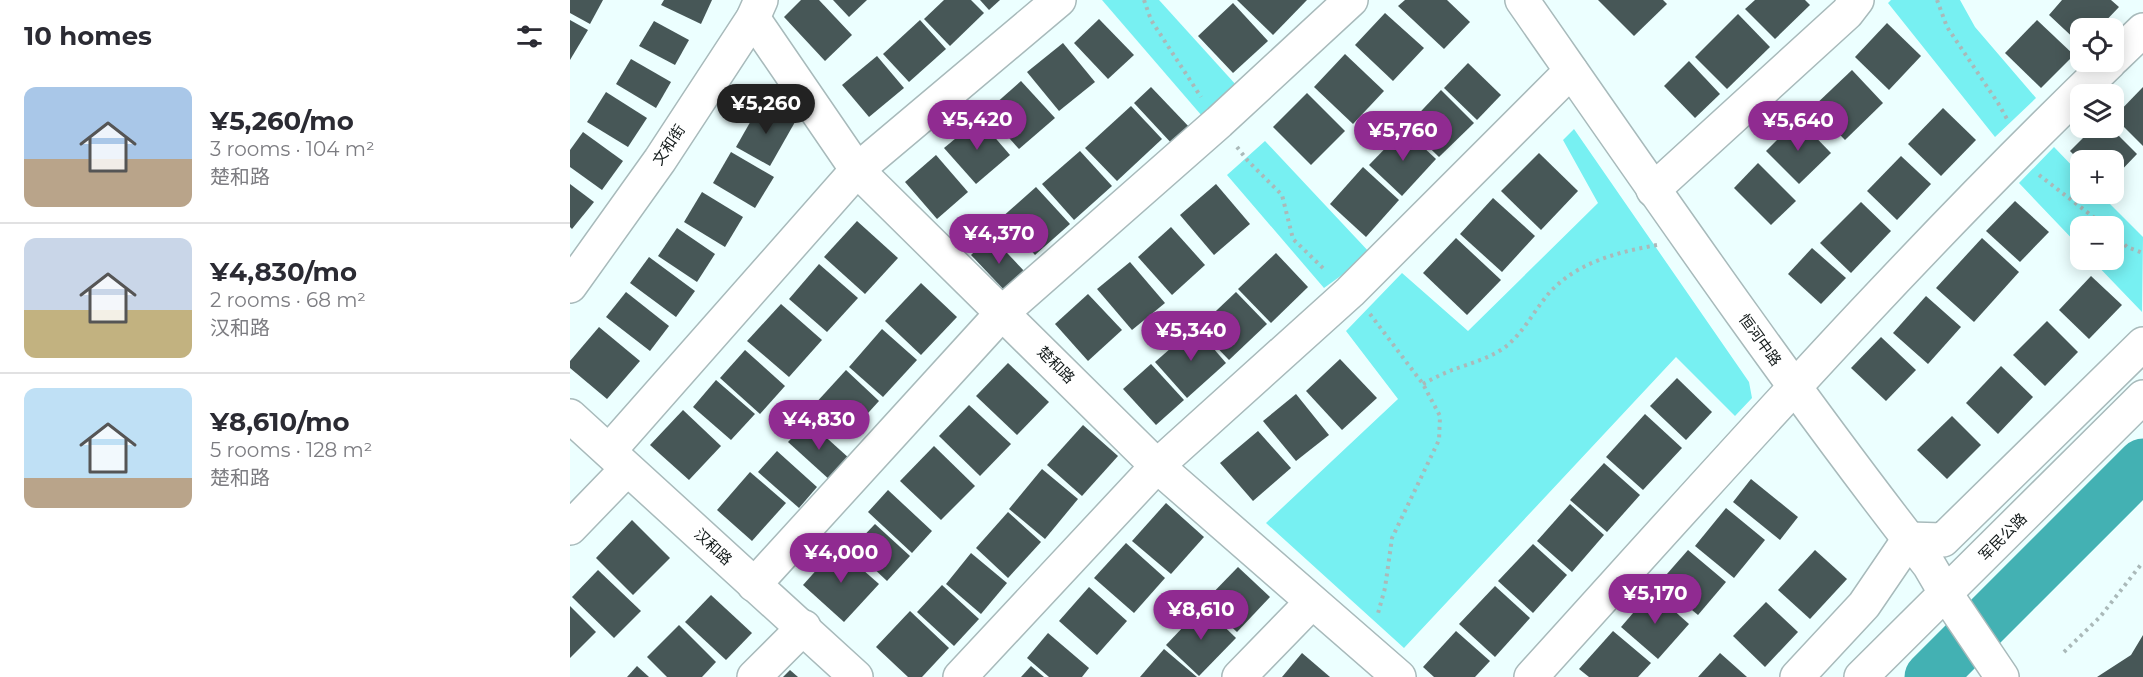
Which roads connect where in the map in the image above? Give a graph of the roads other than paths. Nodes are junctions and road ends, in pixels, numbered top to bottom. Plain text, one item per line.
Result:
1 (1059, 0) edge
2 (1351, 0) edge
3 (1857, 0) edge
4 (1525, 1) edge
5 (757, 9) edge
6 (2143, 30) edge
7 (2124, 48) edge
8 (1571, 71) junction
9 (2100, 72) edge
10 (857, 170) junction
11 (1653, 190) junction
12 (570, 286) edge
13 (1003, 312) junction
14 (2143, 344) edge
15 (1794, 387) junction
16 (2143, 397) edge
17 (570, 416) edge
18 (618, 460) junction
19 (1157, 466) junction
20 (570, 528) edge
21 (1909, 539) junction
22 (754, 585) junction
23 (1946, 594) junction
24 (1312, 602) junction
25 (804, 627) junction
26 (754, 677) edge
27 (856, 677) edge
28 (960, 677) edge
29 (1239, 677) edge
30 (1399, 677) edge
31 (1530, 677) edge
32 (1797, 677) edge
33 (1861, 677) edge
34 (2002, 677) edge

1 - 10 street
2 - 13 street
3 - 11 street
4 - 8 street, 恒河中路
5 - 10 street, 楚和路
5 - 12 street, 文和街
6 - 7 street
8 - 11 street, 恒河中路
8 - 19 street
9 - 15 street
10 - 13 street, 楚和路
10 - 18 street
11 - 15 street, 恒河中路
13 - 19 street, 楚和路
13 - 22 street
14 - 21 street
15 - 21 street, 恒河中路
15 - 31 street
16 - 23 street, 军民公路
17 - 18 street, 汉和路
18 - 20 street
18 - 22 street, 汉和路
19 - 24 street, 楚和路
19 - 28 street
21 - 23 street, 恒河中路
21 - 32 street
22 - 25 street, 汉和路
23 - 33 street, 军民公路
23 - 34 street, 恒河中路
24 - 29 street
24 - 30 street, 楚和路
25 - 26 street
25 - 27 street, 汉和路

